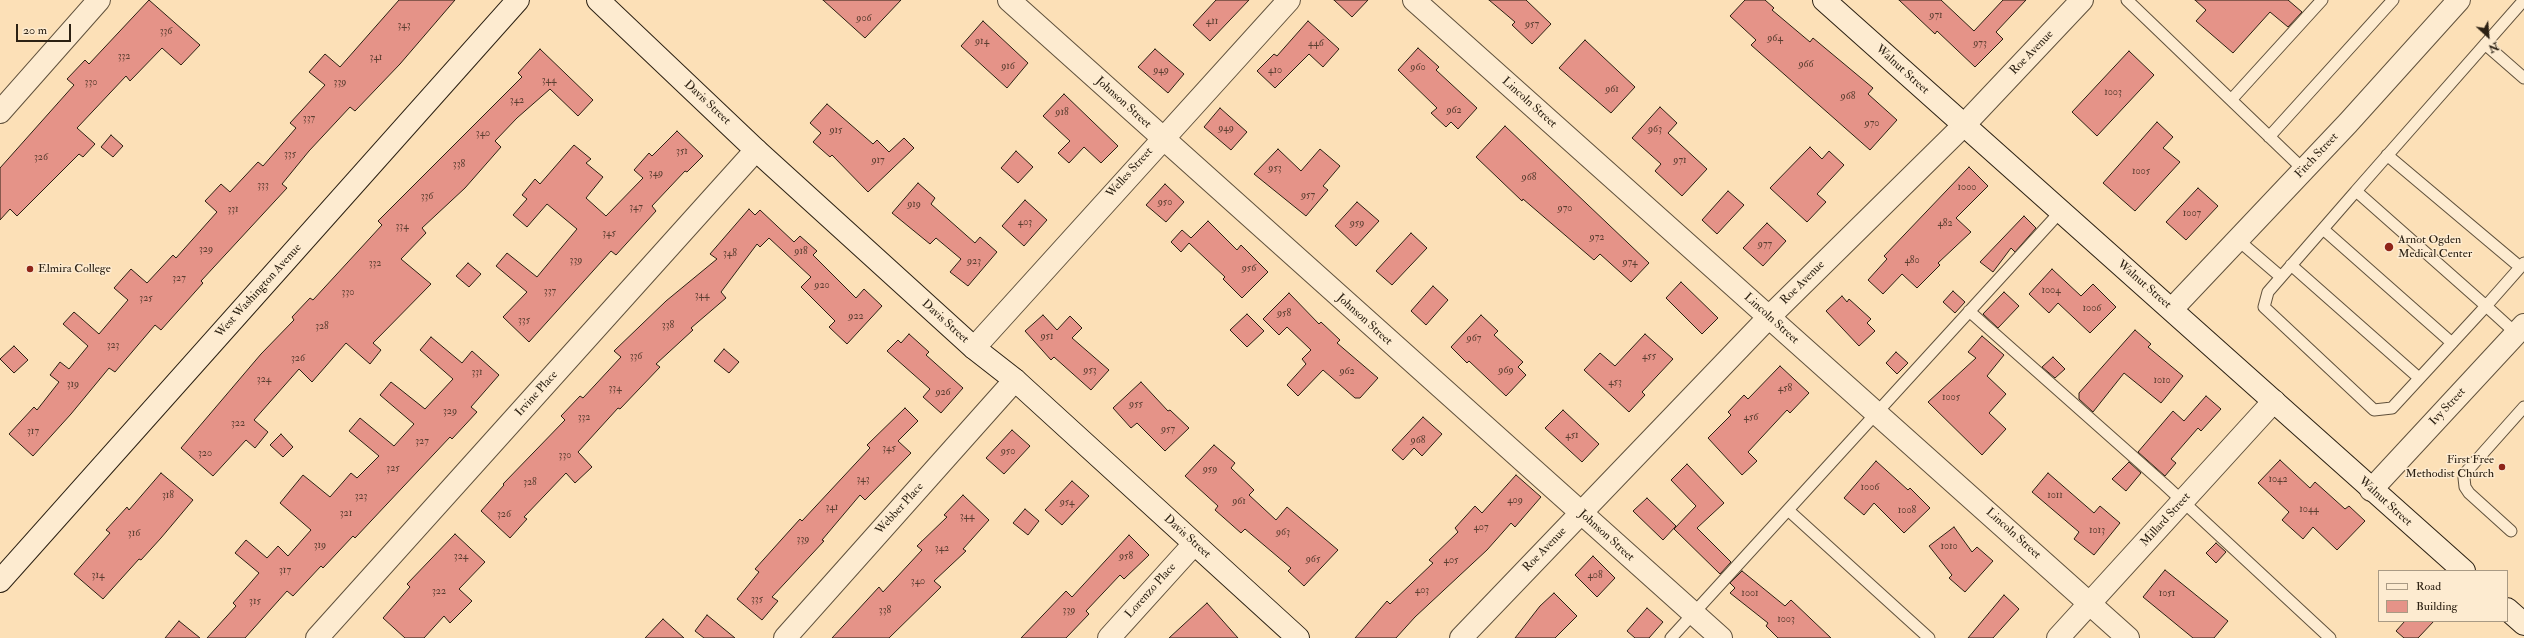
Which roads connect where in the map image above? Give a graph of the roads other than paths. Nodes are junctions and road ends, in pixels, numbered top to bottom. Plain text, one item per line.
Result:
1 (99, 0) edge
2 (518, 0) edge
3 (598, 0) edge
4 (1009, 0) edge
5 (1289, 0) edge
6 (1414, 0) edge
7 (1824, 0) edge
8 (2082, 0) edge
9 (2127, 0) edge
10 (2322, 0) edge
11 (2393, 0) edge
12 (2459, 0) edge
13 (2524, 0) edge
14 (2520, 13) edge
15 (2485, 44) junction
16 (2524, 78) edge
17 (2231, 100) junction
18 (0, 112) edge
19 (1964, 125) junction
20 (2269, 137) junction
21 (1162, 138) junction
22 (756, 150) junction
23 (2388, 155) junction
24 (2304, 170) junction
25 (2356, 191) junction
26 (2061, 211) junction
27 (2323, 229) junction
28 (2238, 240) junction
29 (2291, 265) junction
30 (2522, 265) edge
31 (2281, 277) junction
32 (2486, 306) junction
33 (2172, 309) junction
34 (1969, 311) junction
35 (1769, 317) junction
36 (2521, 333) edge
37 (2452, 343) junction
38 (974, 348) junction
39 (2419, 378) junction
40 (1014, 380) junction
41 (2274, 401) junction
42 (2524, 407) edge
43 (1877, 414) junction
44 (2371, 490) junction
45 (2182, 503) junction
46 (1788, 510) junction
47 (1580, 513) junction
48 (2512, 531) dead end
49 (1194, 544) junction
50 (2463, 570) edge
51 (0, 581) edge
52 (2090, 603) junction
53 (2508, 610) edge
54 (1693, 614) junction
55 (2524, 624) edge
56 (316, 638) edge
57 (785, 638) edge
58 (1109, 638) edge
59 (1298, 638) edge
60 (1461, 638) edge
61 (1671, 638) edge
62 (1720, 638) edge
63 (1930, 638) edge
64 (2058, 638) edge
65 (2128, 638) edge
66 (2330, 638) edge

1 - 18 street
2 - 51 street, West Washington Avenue
3 - 22 street, Davis Street
4 - 21 street, Johnson Street
5 - 21 street, Welles Street
6 - 35 street, Lincoln Street
7 - 19 street, Walnut Street
8 - 19 street, Roe Avenue
9 - 17 lane
10 - 17 lane
11 - 20 lane
12 - 24 street, Fitch Street
13 - 14 lane
14 - 15 lane
15 - 16 lane
15 - 23 lane
17 - 20 lane
19 - 26 street, Walnut Street
19 - 35 street, Roe Avenue
20 - 24 lane
21 - 38 street, Welles Street
21 - 47 street, Johnson Street
22 - 38 street, Davis Street
22 - 56 street, Irvine Place
23 - 25 lane
23 - 30 lane
24 - 28 street, Fitch Street
25 - 27 lane
25 - 32 lane
26 - 33 street, Walnut Street
26 - 34 lane
27 - 29 lane
27 - 37 lane
28 - 31 lane
28 - 33 street, Fitch Street
29 - 31 lane
29 - 39 lane
30 - 32 lane
31 - 39 lane
32 - 36 lane
32 - 37 lane
33 - 41 street, Walnut Street
34 - 43 lane
34 - 45 lane
35 - 43 street, Lincoln Street
35 - 47 street, Roe Avenue
36 - 44 street, Ivy Street
37 - 39 lane
38 - 40 street, Davis Street
40 - 49 street, Davis Street
40 - 57 street, Webber Place
41 - 44 street, Walnut Street
41 - 45 street, Millard Street
42 - 48 lane
43 - 46 lane
43 - 52 street, Lincoln Street
44 - 50 street, Walnut Street
45 - 52 street, Millard Street
45 - 66 lane
46 - 54 lane
46 - 63 lane
47 - 54 street, Johnson Street
47 - 60 street, Roe Avenue
49 - 58 street, Lorenzo Place
49 - 59 street, Davis Street
52 - 64 street, Millard Street
52 - 65 street, Lincoln Street
53 - 55 street
54 - 61 lane
54 - 62 street, Johnson Street

